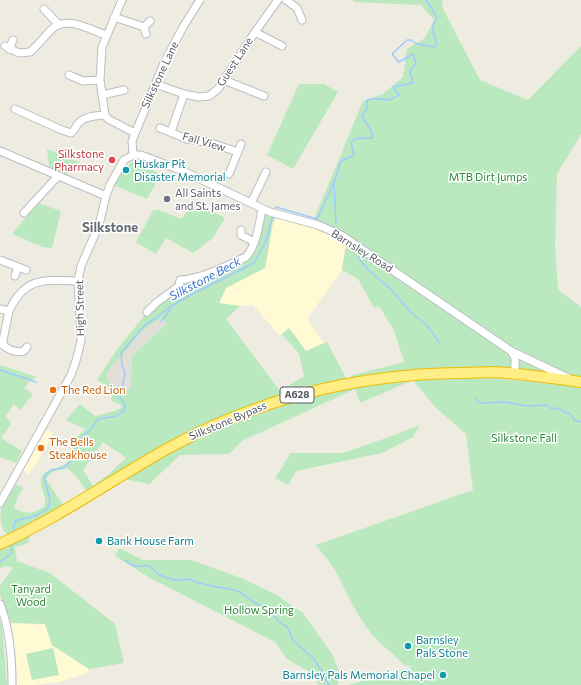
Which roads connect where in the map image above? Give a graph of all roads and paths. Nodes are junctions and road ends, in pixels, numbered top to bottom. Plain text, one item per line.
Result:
1 (122, 0) edge
2 (200, 0) edge
3 (278, 0) edge
4 (286, 0) edge
5 (44, 9) dead end
6 (302, 15) dead end
7 (114, 17) junction
8 (150, 21) dead end
9 (59, 25) junction
10 (255, 32) junction
11 (106, 35) junction
12 (13, 40) dead end
13 (279, 43) dead end
14 (74, 75) dead end
15 (100, 80) junction
16 (224, 80) junction
17 (155, 84) junction
18 (124, 90) dead end
19 (261, 93) dead end
20 (184, 94) junction
21 (102, 95) junction
22 (15, 109) dead end
23 (105, 115) junction
24 (160, 128) dead end
25 (171, 132) junction
26 (135, 133) junction
27 (241, 144) dead end
28 (0, 151) edge
29 (238, 152) junction
30 (133, 155) junction
31 (266, 172) dead end
32 (229, 174) dead end
33 (58, 176) junction
34 (106, 196) junction
35 (251, 203) junction
36 (26, 208) dead end
37 (262, 209) junction
38 (240, 235) dead end
39 (254, 242) junction
40 (0, 260) edge
41 (18, 267) junction
42 (26, 270) dead end
43 (15, 276) dead end
44 (78, 281) junction
45 (0, 309) edge
46 (9, 311) junction
47 (147, 312) dead end
48 (2, 346) edge
49 (511, 351) junction
50 (26, 352) dead end
51 (514, 374) junction
52 (578, 381) edge
53 (0, 504) edge
54 (0, 543) edge
55 (0, 604) edge
56 (12, 685) edge

1 - 7 street
2 - 17 street, Silkstone Lane
3 - 10 street, Guest Lane
4 - 6 street
5 - 9 street
7 - 8 street
7 - 11 street
9 - 11 street
9 - 12 street
10 - 13 street
10 - 16 street, Guest Lane
11 - 15 street
14 - 15 street
15 - 21 street
16 - 19 street
16 - 20 street, Guest Lane
17 - 20 street, Guest Lane
17 - 26 street, Silkstone Lane
18 - 21 street
20 - 25 street, Fall View
21 - 23 street
22 - 23 street
23 - 26 street
24 - 25 street, Fall View
25 - 29 street, Fall View
26 - 30 street, Silkstone Lane
27 - 29 street, Fall View
28 - 33 street
29 - 32 street, Fall View
30 - 34 street, High Street
30 - 35 street, Barnsley Road
31 - 35 street
33 - 34 street
33 - 36 street
34 - 44 street, High Street
35 - 37 street, Barnsley Road
37 - 39 street
37 - 49 street, Barnsley Road
38 - 39 street
39 - 47 street
40 - 41 street
41 - 42 street
41 - 43 street
44 - 46 street
44 - 53 street, High Street
45 - 46 street
46 - 48 street
48 - 50 street
49 - 51 street
49 - 52 street, Barnsley Road
51 - 52 highway, Silkstone Bypass / A628
51 - 54 highway, Silkstone Bypass / A628
55 - 56 street

